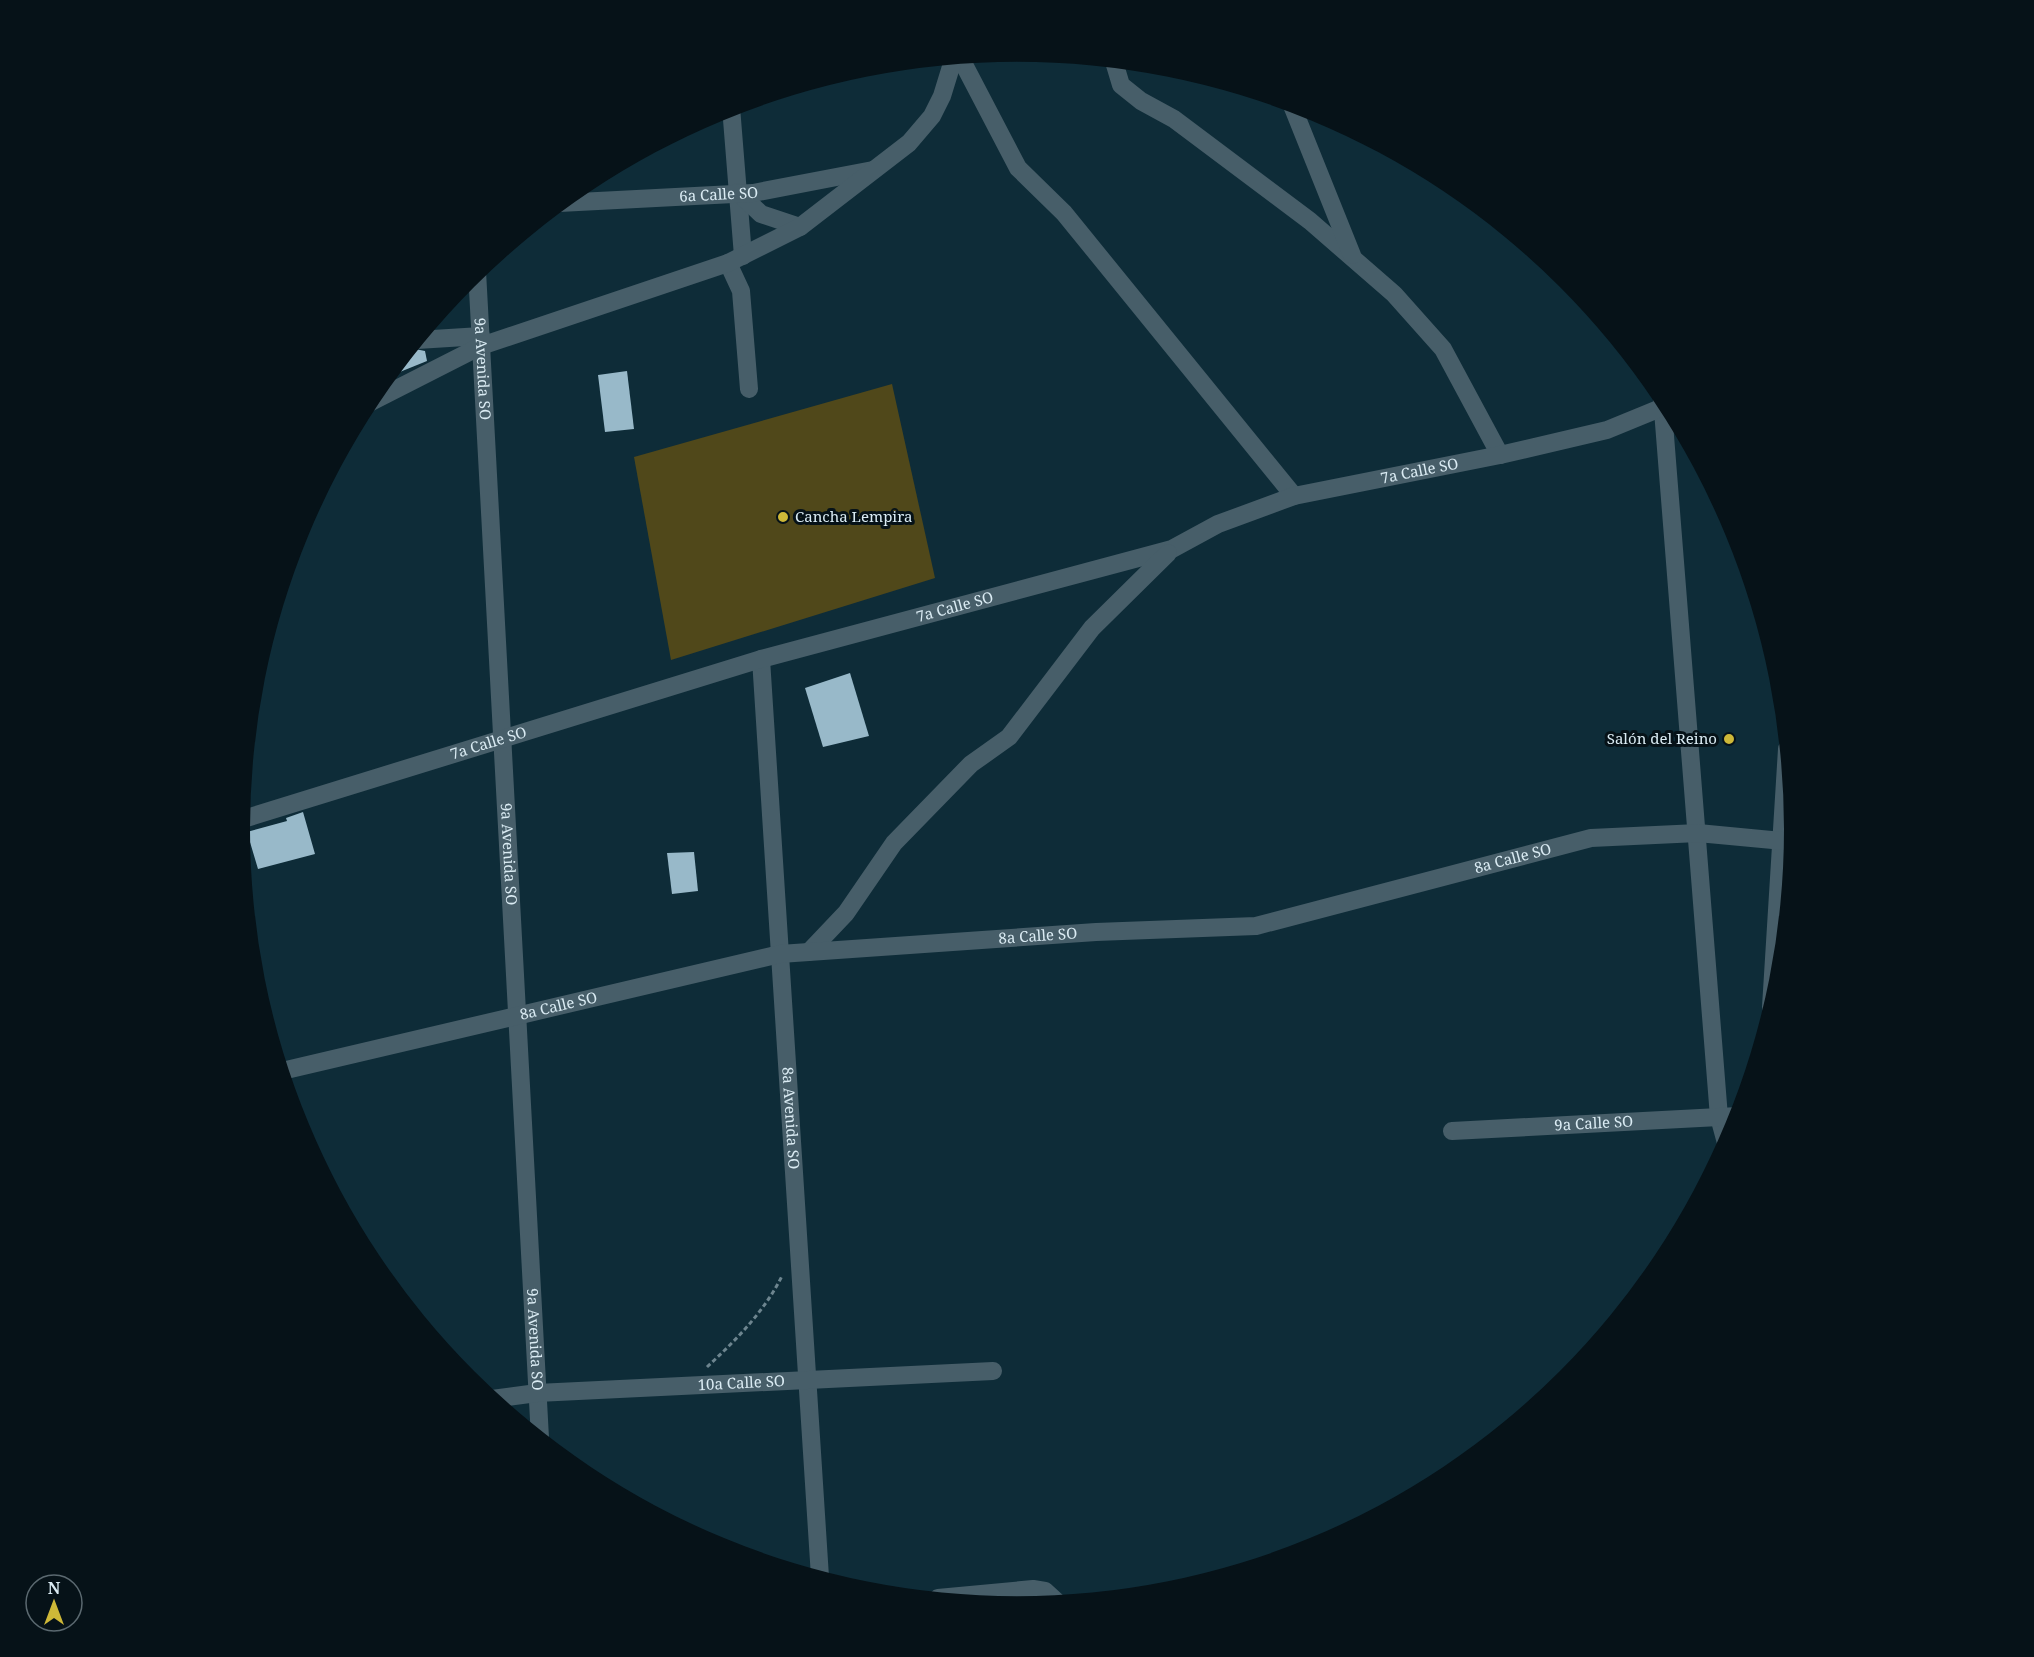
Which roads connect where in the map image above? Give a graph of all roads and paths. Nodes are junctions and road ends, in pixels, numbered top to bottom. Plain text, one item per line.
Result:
1 (963, 63) edge
2 (951, 65) edge
3 (1115, 68) edge
4 (1295, 114) edge
5 (731, 117) edge
6 (878, 169) junction
7 (738, 192) junction
8 (575, 202) edge
9 (800, 226) junction
10 (1353, 258) junction
11 (736, 260) junction
12 (478, 283) edge
13 (426, 340) edge
14 (481, 341) junction
15 (749, 389) dead end
16 (385, 394) edge
17 (1657, 405) edge
18 (1665, 419) edge
19 (1500, 456) junction
20 (1294, 496) junction
21 (1172, 549) junction
22 (761, 659) junction
23 (503, 737) junction
24 (250, 817) edge
25 (1698, 832) junction
26 (1784, 841) edge
27 (809, 952) junction
28 (780, 954) junction
29 (519, 1013) junction
30 (289, 1069) edge
31 (1719, 1117) junction
32 (1728, 1117) edge
33 (1722, 1130) edge
34 (1452, 1131) dead end
35 (785, 1272) dead end
36 (993, 1371) dead end
37 (807, 1382) junction
38 (686, 1387) junction
39 (537, 1393) junction
40 (503, 1398) edge
41 (539, 1428) edge
42 (819, 1569) edge
43 (975, 1594) edge
44 (1045, 1595) edge

1 - 20 street
2 - 6 street
3 - 10 street
4 - 10 street
5 - 7 street
6 - 7 street, 6a Calle SO
6 - 9 street
7 - 8 street, 6a Calle SO
7 - 9 street
7 - 11 street
9 - 11 street
10 - 19 street
11 - 14 street
11 - 15 street
12 - 14 street, 9a Avenida SO
13 - 14 street
14 - 16 street
14 - 23 street, 9a Avenida SO
17 - 19 street, 7a Calle SO
18 - 25 street
19 - 20 street, 7a Calle SO
20 - 21 street, 7a Calle SO
21 - 22 street, 7a Calle SO
21 - 27 street
22 - 23 street, 7a Calle SO
22 - 28 street, 8a Avenida SO
23 - 24 street, 7a Calle SO
23 - 29 street, 9a Avenida SO
25 - 26 street, 8a Calle SO
25 - 27 street, 8a Calle SO
25 - 31 street
27 - 28 street, 8a Calle SO
28 - 29 street, 8a Calle SO
28 - 37 street, 8a Avenida SO
29 - 30 street, 8a Calle SO
29 - 39 street, 9a Avenida SO
31 - 32 street, 9a Calle SO
31 - 33 street
31 - 34 street, 9a Calle SO
35 - 38 path
36 - 37 street, 10a Calle SO
37 - 38 street, 10a Calle SO
37 - 42 street, 8a Avenida SO
38 - 39 street, 10a Calle SO
39 - 40 street, 10a Calle SO
39 - 41 street, 9a Avenida SO
43 - 44 street

